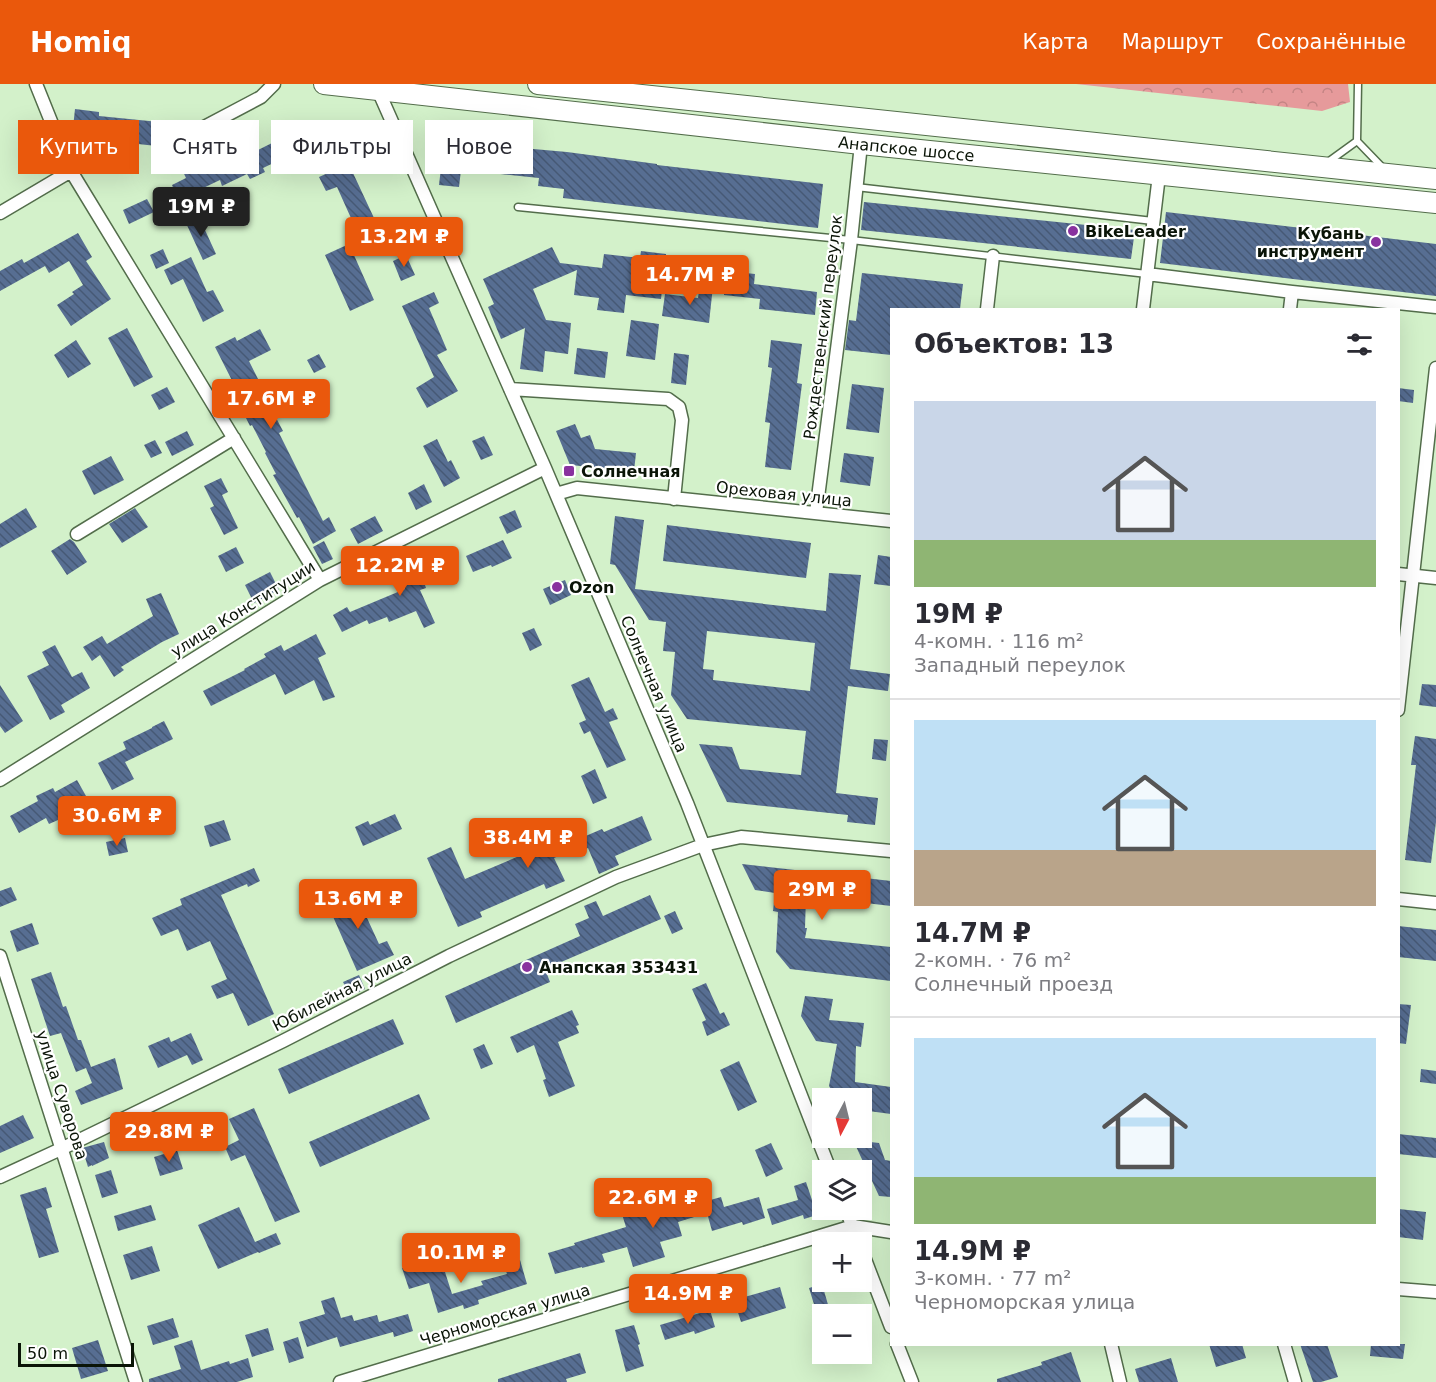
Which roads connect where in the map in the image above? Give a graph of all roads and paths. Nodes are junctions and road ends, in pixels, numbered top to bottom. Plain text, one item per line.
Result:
1 (36, 84) edge
2 (274, 84) edge
3 (324, 84) edge
4 (538, 84) edge
5 (1358, 84) edge
6 (378, 87) edge
7 (50, 120) edge
8 (218, 120) edge
9 (1357, 141) junction
10 (861, 144) junction
11 (1321, 167) junction
12 (66, 174) edge
13 (73, 174) edge
14 (1389, 174) junction
15 (1159, 175) junction
16 (1436, 179) edge
17 (856, 187) junction
18 (1436, 203) edge
19 (518, 207) dead end
20 (0, 213) edge
21 (1154, 221) junction
22 (850, 240) junction
23 (993, 256) junction
24 (1147, 274) junction
25 (1292, 292) junction
26 (1436, 307) edge
27 (987, 308) edge
28 (1143, 308) edge
29 (1290, 308) edge
30 (1436, 368) edge
31 (510, 389) junction
32 (234, 438) junction
33 (545, 468) junction
34 (556, 494) junction
35 (674, 499) junction
36 (816, 513) junction
37 (890, 521) edge
38 (77, 534) dead end
39 (1400, 574) edge
40 (1413, 576) junction
41 (1436, 578) edge
42 (320, 580) junction
43 (1400, 692) edge
44 (0, 780) edge
45 (703, 845) junction
46 (890, 851) edge
47 (1400, 898) edge
48 (1436, 903) edge
49 (0, 956) edge
50 (63, 1148) junction
51 (826, 1160) edge
52 (0, 1177) edge
53 (850, 1220) edge
54 (853, 1227) junction
55 (855, 1232) edge
56 (890, 1232) edge
57 (872, 1278) edge
58 (1400, 1288) edge
59 (1436, 1292) edge
60 (890, 1324) edge
61 (898, 1346) edge
62 (1111, 1346) edge
63 (1285, 1346) edge
64 (136, 1382) edge
65 (340, 1382) edge
66 (912, 1382) edge
67 (1120, 1382) edge
68 (1295, 1382) edge

1 - 7 street
2 - 8 street
3 - 6 main road, Анапское шоссе
4 - 11 main road, Анапское шоссе
5 - 9 lane
6 - 10 main road, Анапское шоссе
6 - 31 street, Солнечная улица
9 - 11 lane
9 - 14 lane
10 - 15 main road, Анапское шоссе
10 - 17 street, Рождественский переулок
11 - 14 main road, Анапское шоссе
12 - 20 street
13 - 32 street
14 - 16 main road, Анапское шоссе
15 - 18 main road, Анапское шоссе
15 - 21 street
17 - 21 lane
17 - 22 street, Рождественский переулок
19 - 22 lane
21 - 24 street
22 - 23 lane
22 - 36 street, Рождественский переулок
23 - 24 lane
23 - 27 street
24 - 25 street
24 - 28 street
25 - 26 street
25 - 29 street
30 - 40 street
31 - 33 street, Солнечная улица
31 - 35 street
32 - 38 street
32 - 42 street
33 - 34 street, Солнечная улица
33 - 42 street, улица Конституции
34 - 35 street, Ореховая улица
34 - 45 street, Солнечная улица
35 - 36 street, Ореховая улица
36 - 37 street, Ореховая улица
39 - 40 street
40 - 41 street
40 - 43 street
42 - 44 street, улица Конституции
45 - 46 street, Юбилейная улица
45 - 50 street, Юбилейная улица
45 - 51 street, Солнечная улица
47 - 48 street
49 - 50 street, улица Суворова
50 - 52 street, Юбилейная улица
50 - 64 street, улица Суворова
53 - 54 street
54 - 55 street
54 - 56 street
54 - 65 street, Черноморская улица
57 - 60 street
58 - 59 street
61 - 66 street
62 - 67 street
63 - 68 street

